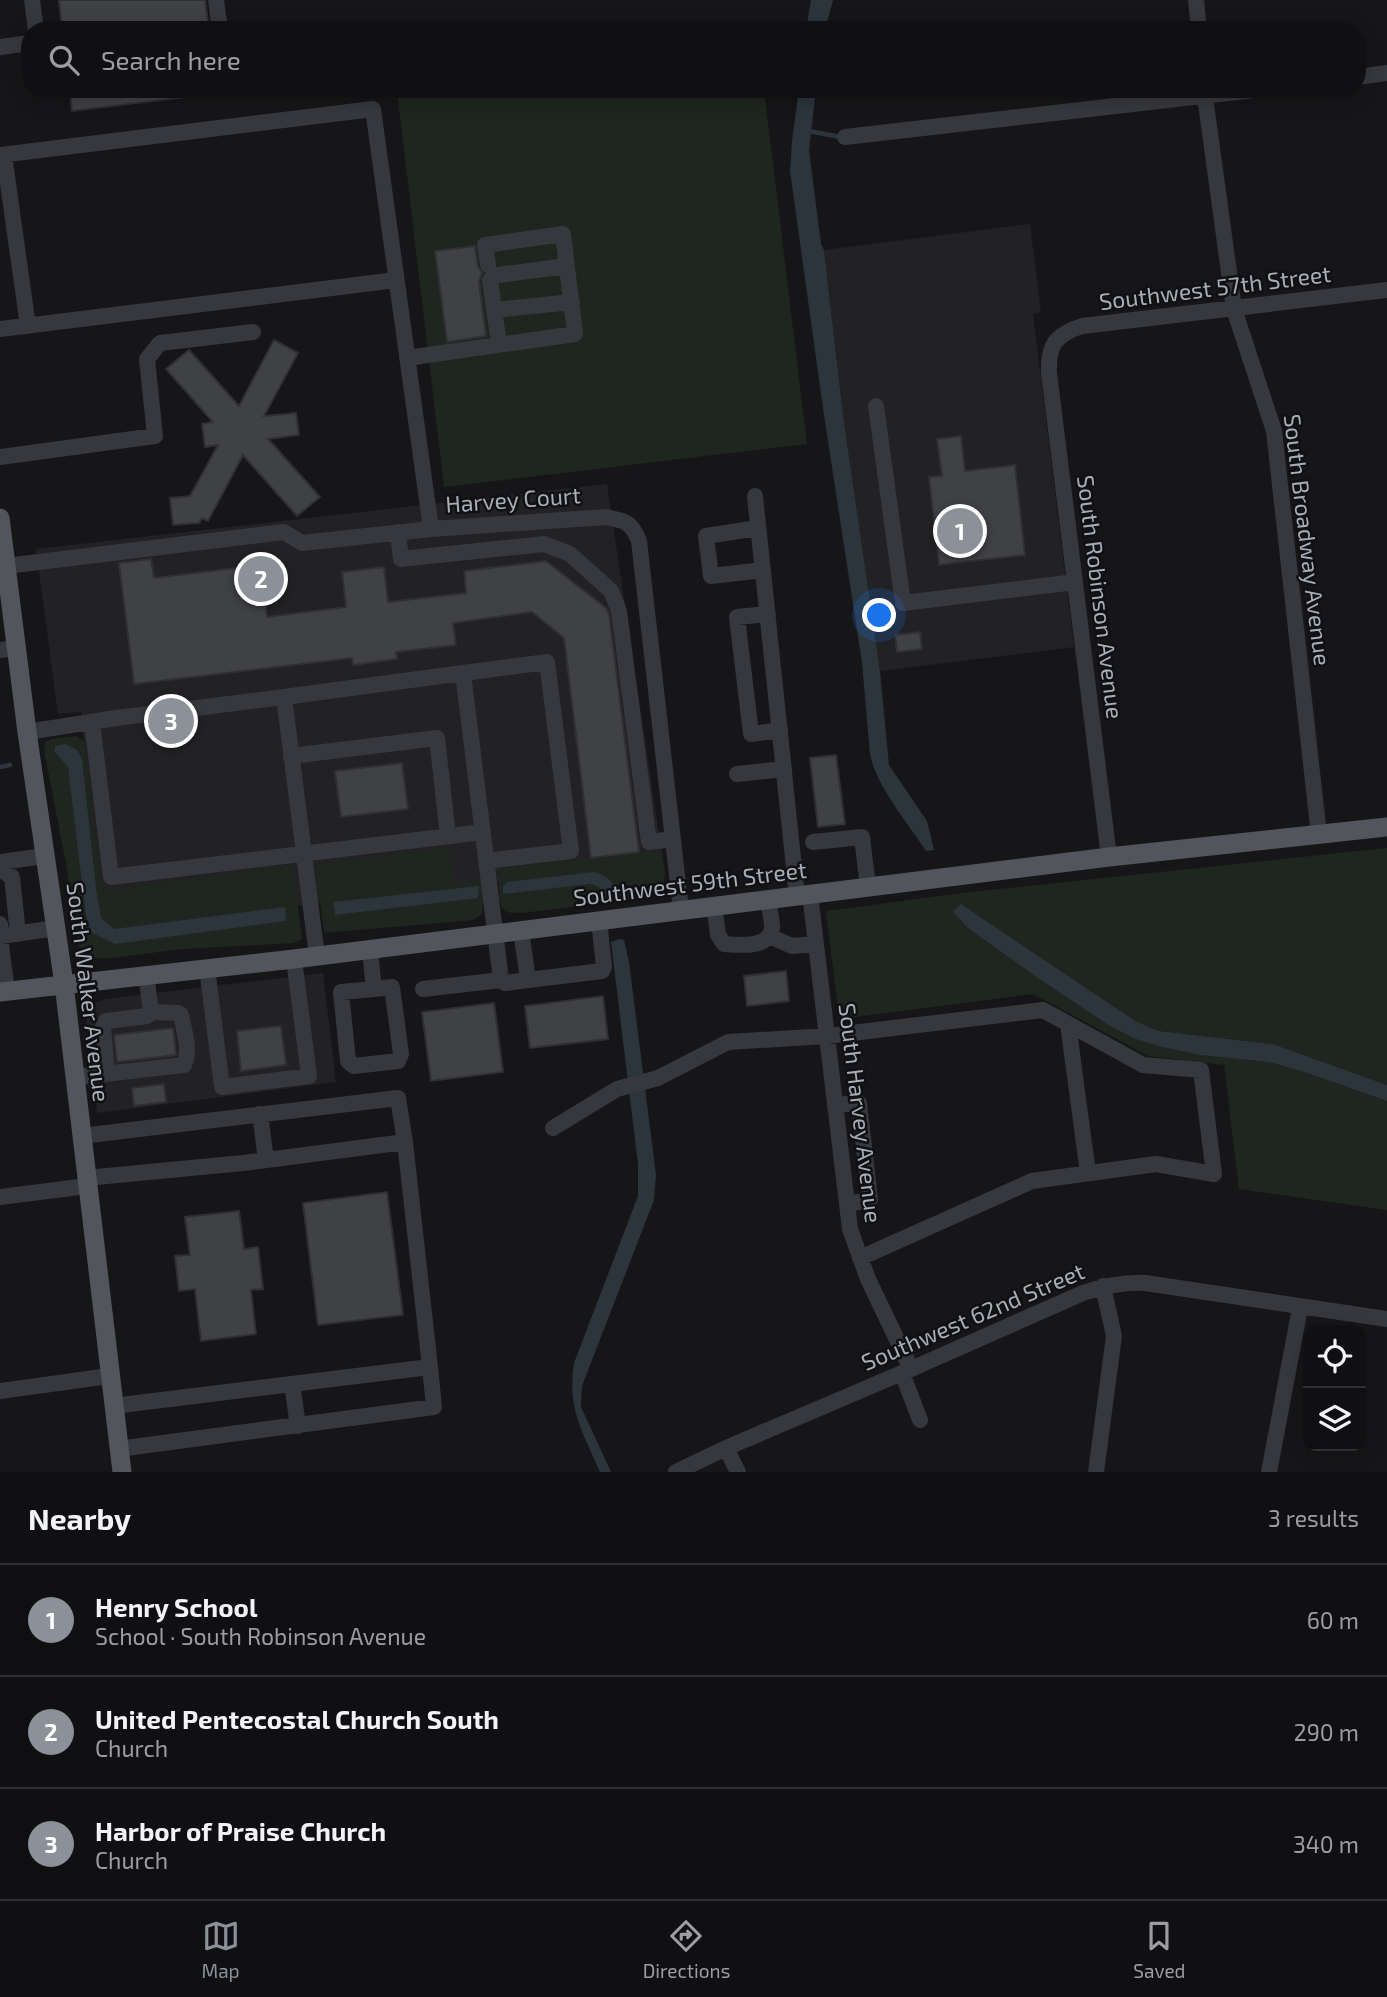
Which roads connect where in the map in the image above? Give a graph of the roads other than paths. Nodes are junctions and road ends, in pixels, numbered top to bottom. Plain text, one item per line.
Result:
1 (32, 0) edge
2 (216, 0) edge
3 (1196, 0) edge
4 (35, 21) edge
5 (219, 21) edge
6 (1198, 21) edge
7 (21, 44) edge
8 (0, 47) edge
9 (1387, 74) edge
10 (1366, 76) edge
11 (1164, 98) edge
12 (1206, 98) edge
13 (845, 137) dead end
14 (2, 155) edge
15 (567, 266) junction
16 (492, 273) junction
17 (396, 280) junction
18 (1387, 290) edge
19 (572, 302) junction
20 (1234, 309) junction
21 (494, 310) junction
22 (28, 326) junction
23 (0, 329) edge
24 (253, 332) dead end
25 (1053, 343) joint
26 (499, 344) junction
27 (407, 358) junction
28 (876, 406) dead end
29 (0, 457) edge
30 (755, 496) dead end
31 (0, 518) edge
32 (758, 528) junction
33 (431, 529) junction
34 (398, 532) junction
35 (6, 566) junction
36 (763, 570) junction
37 (1075, 582) junction
38 (768, 614) junction
39 (8, 650) edge
40 (771, 650) junction
41 (741, 653) junction
42 (463, 673) junction
43 (775, 690) junction
44 (746, 693) junction
45 (284, 696) junction
46 (92, 722) junction
47 (780, 730) junction
48 (27, 732) junction
49 (291, 756) junction
50 (784, 769) junction
51 (737, 774) dead end
52 (1387, 827) edge
53 (483, 832) junction
54 (1319, 835) junction
55 (448, 836) junction
56 (673, 839) junction
57 (813, 842) dead end
58 (304, 853) junction
59 (46, 856) junction
60 (1110, 858) junction
61 (486, 861) junction
62 (0, 862) edge
63 (0, 869) edge
64 (868, 887) junction
65 (804, 895) junction
66 (768, 899) junction
67 (714, 906) junction
68 (681, 910) junction
69 (598, 920) junction
70 (56, 928) junction
71 (521, 930) junction
72 (0, 932) edge
73 (18, 934) junction
74 (495, 934) junction
75 (769, 936) junction
76 (816, 944) junction
77 (370, 950) junction
78 (317, 956) junction
79 (294, 959) junction
80 (207, 968) junction
81 (146, 975) junction
82 (501, 980) junction
83 (527, 980) junction
84 (64, 984) junction
85 (374, 989) junction
86 (422, 989) dead end
87 (3, 992) edge
88 (150, 1012) junction
89 (1068, 1024) junction
90 (827, 1036) junction
91 (104, 1074) junction
92 (75, 1077) junction
93 (835, 1105) junction
94 (260, 1114) junction
95 (553, 1128) dead end
96 (81, 1136) junction
97 (405, 1142) junction
98 (266, 1160) junction
99 (1088, 1173) junction
100 (87, 1182) junction
101 (0, 1197) edge
102 (847, 1204) junction
103 (860, 1258) junction
104 (1103, 1286) junction
105 (1300, 1308) junction
106 (1387, 1319) edge
107 (430, 1367) junction
108 (906, 1371) junction
109 (109, 1376) junction
110 (292, 1384) junction
111 (0, 1391) edge
112 (113, 1406) junction
113 (920, 1420) dead end
114 (298, 1426) junction
115 (726, 1448) junction
116 (118, 1449) junction
117 (121, 1472) edge
118 (676, 1472) edge
119 (738, 1472) edge
120 (1096, 1472) edge
121 (1269, 1472) edge

1 - 4 street
2 - 5 street
3 - 6 street
7 - 8 street
9 - 10 street
11 - 13 street
12 - 20 street, South Broadway Avenue
14 - 17 street, Harvey Court
14 - 22 street
15 - 16 street
15 - 16 street
15 - 19 street
16 - 21 street
17 - 22 street
17 - 27 street, Harvey Court
18 - 20 street, Southwest 57th Street
19 - 21 street
19 - 26 street
20 - 25 street, Southwest 57th Street
20 - 54 street, South Broadway Avenue
21 - 26 street
22 - 23 street
24 - 29 street
25 - 37 street, South Robinson Avenue
26 - 27 street
27 - 33 street, Harvey Court
28 - 37 street
30 - 32 street, South Harvey Avenue
31 - 35 main road, South Walker Avenue
32 - 36 street, South Harvey Avenue
32 - 36 street
33 - 34 street
33 - 56 street, Harvey Court
34 - 35 street
34 - 56 street
35 - 39 main road, South Walker Avenue
36 - 38 street, South Harvey Avenue
37 - 60 street, South Robinson Avenue
38 - 40 street, South Harvey Avenue
38 - 41 street
39 - 48 main road, South Walker Avenue
40 - 41 street
40 - 43 street, South Harvey Avenue
41 - 44 street
42 - 45 street
42 - 53 street
42 - 61 street
43 - 44 street
43 - 47 street, South Harvey Avenue
44 - 47 street
45 - 46 street
45 - 49 street
46 - 48 street
46 - 58 street
47 - 50 street, South Harvey Avenue
48 - 59 main road, South Walker Avenue
49 - 55 street
49 - 58 street
50 - 51 street
50 - 65 street, South Harvey Avenue
52 - 54 main road, Southwest 59th Street
53 - 55 street
53 - 61 street
54 - 60 main road, Southwest 59th Street
55 - 58 street
56 - 68 street, Harvey Court
57 - 64 street
58 - 78 street
59 - 62 street
59 - 70 main road, South Walker Avenue
60 - 64 main road, Southwest 59th Street
61 - 74 street
63 - 73 street
64 - 65 main road, Southwest 59th Street
65 - 66 main road, Southwest 59th Street
65 - 76 street, South Harvey Avenue
66 - 67 main road, Southwest 59th Street
66 - 75 street
67 - 68 main road, Southwest 59th Street
67 - 75 street
68 - 69 main road, Southwest 59th Street
69 - 71 main road, Southwest 59th Street
69 - 83 street
70 - 73 street
70 - 84 main road, South Walker Avenue
71 - 74 main road, Southwest 59th Street
71 - 83 street
72 - 73 street
72 - 87 street
74 - 77 main road, Southwest 59th Street
74 - 82 street
75 - 76 street
76 - 90 street, South Harvey Avenue
77 - 78 main road, Southwest 59th Street
77 - 85 street
78 - 79 main road, Southwest 59th Street
79 - 80 main road, Southwest 59th Street
79 - 80 street
80 - 81 main road, Southwest 59th Street
81 - 84 main road, Southwest 59th Street
81 - 88 street
82 - 83 street
82 - 86 street
84 - 87 main road, Southwest 59th Street
84 - 92 main road, South Walker Avenue
85 - 85 street
88 - 91 street
88 - 91 street
89 - 90 street
89 - 99 street
89 - 99 street
90 - 93 street, South Harvey Avenue
90 - 95 street
91 - 92 street
92 - 96 main road, South Walker Avenue
93 - 102 street, South Harvey Avenue
93 - 102 street
94 - 96 street
94 - 97 street
94 - 98 street
96 - 100 main road, South Walker Avenue
97 - 98 street
97 - 107 street
98 - 100 street
99 - 103 street
100 - 101 street
100 - 109 main road, South Walker Avenue
102 - 103 street, South Harvey Avenue
103 - 108 street, South Harvey Avenue
104 - 105 street, Southwest 62nd Street
104 - 108 street, Southwest 62nd Street
104 - 120 street
105 - 106 street, Southwest 62nd Street
105 - 121 street
107 - 110 street
107 - 114 street
108 - 113 street, South Harvey Avenue
108 - 115 street, Southwest 62nd Street
109 - 111 street
109 - 112 main road, South Walker Avenue
110 - 112 street
110 - 114 street
112 - 116 main road, South Walker Avenue
114 - 116 street
115 - 118 street, Southwest 62nd Street
115 - 119 street
116 - 117 main road, South Walker Avenue

